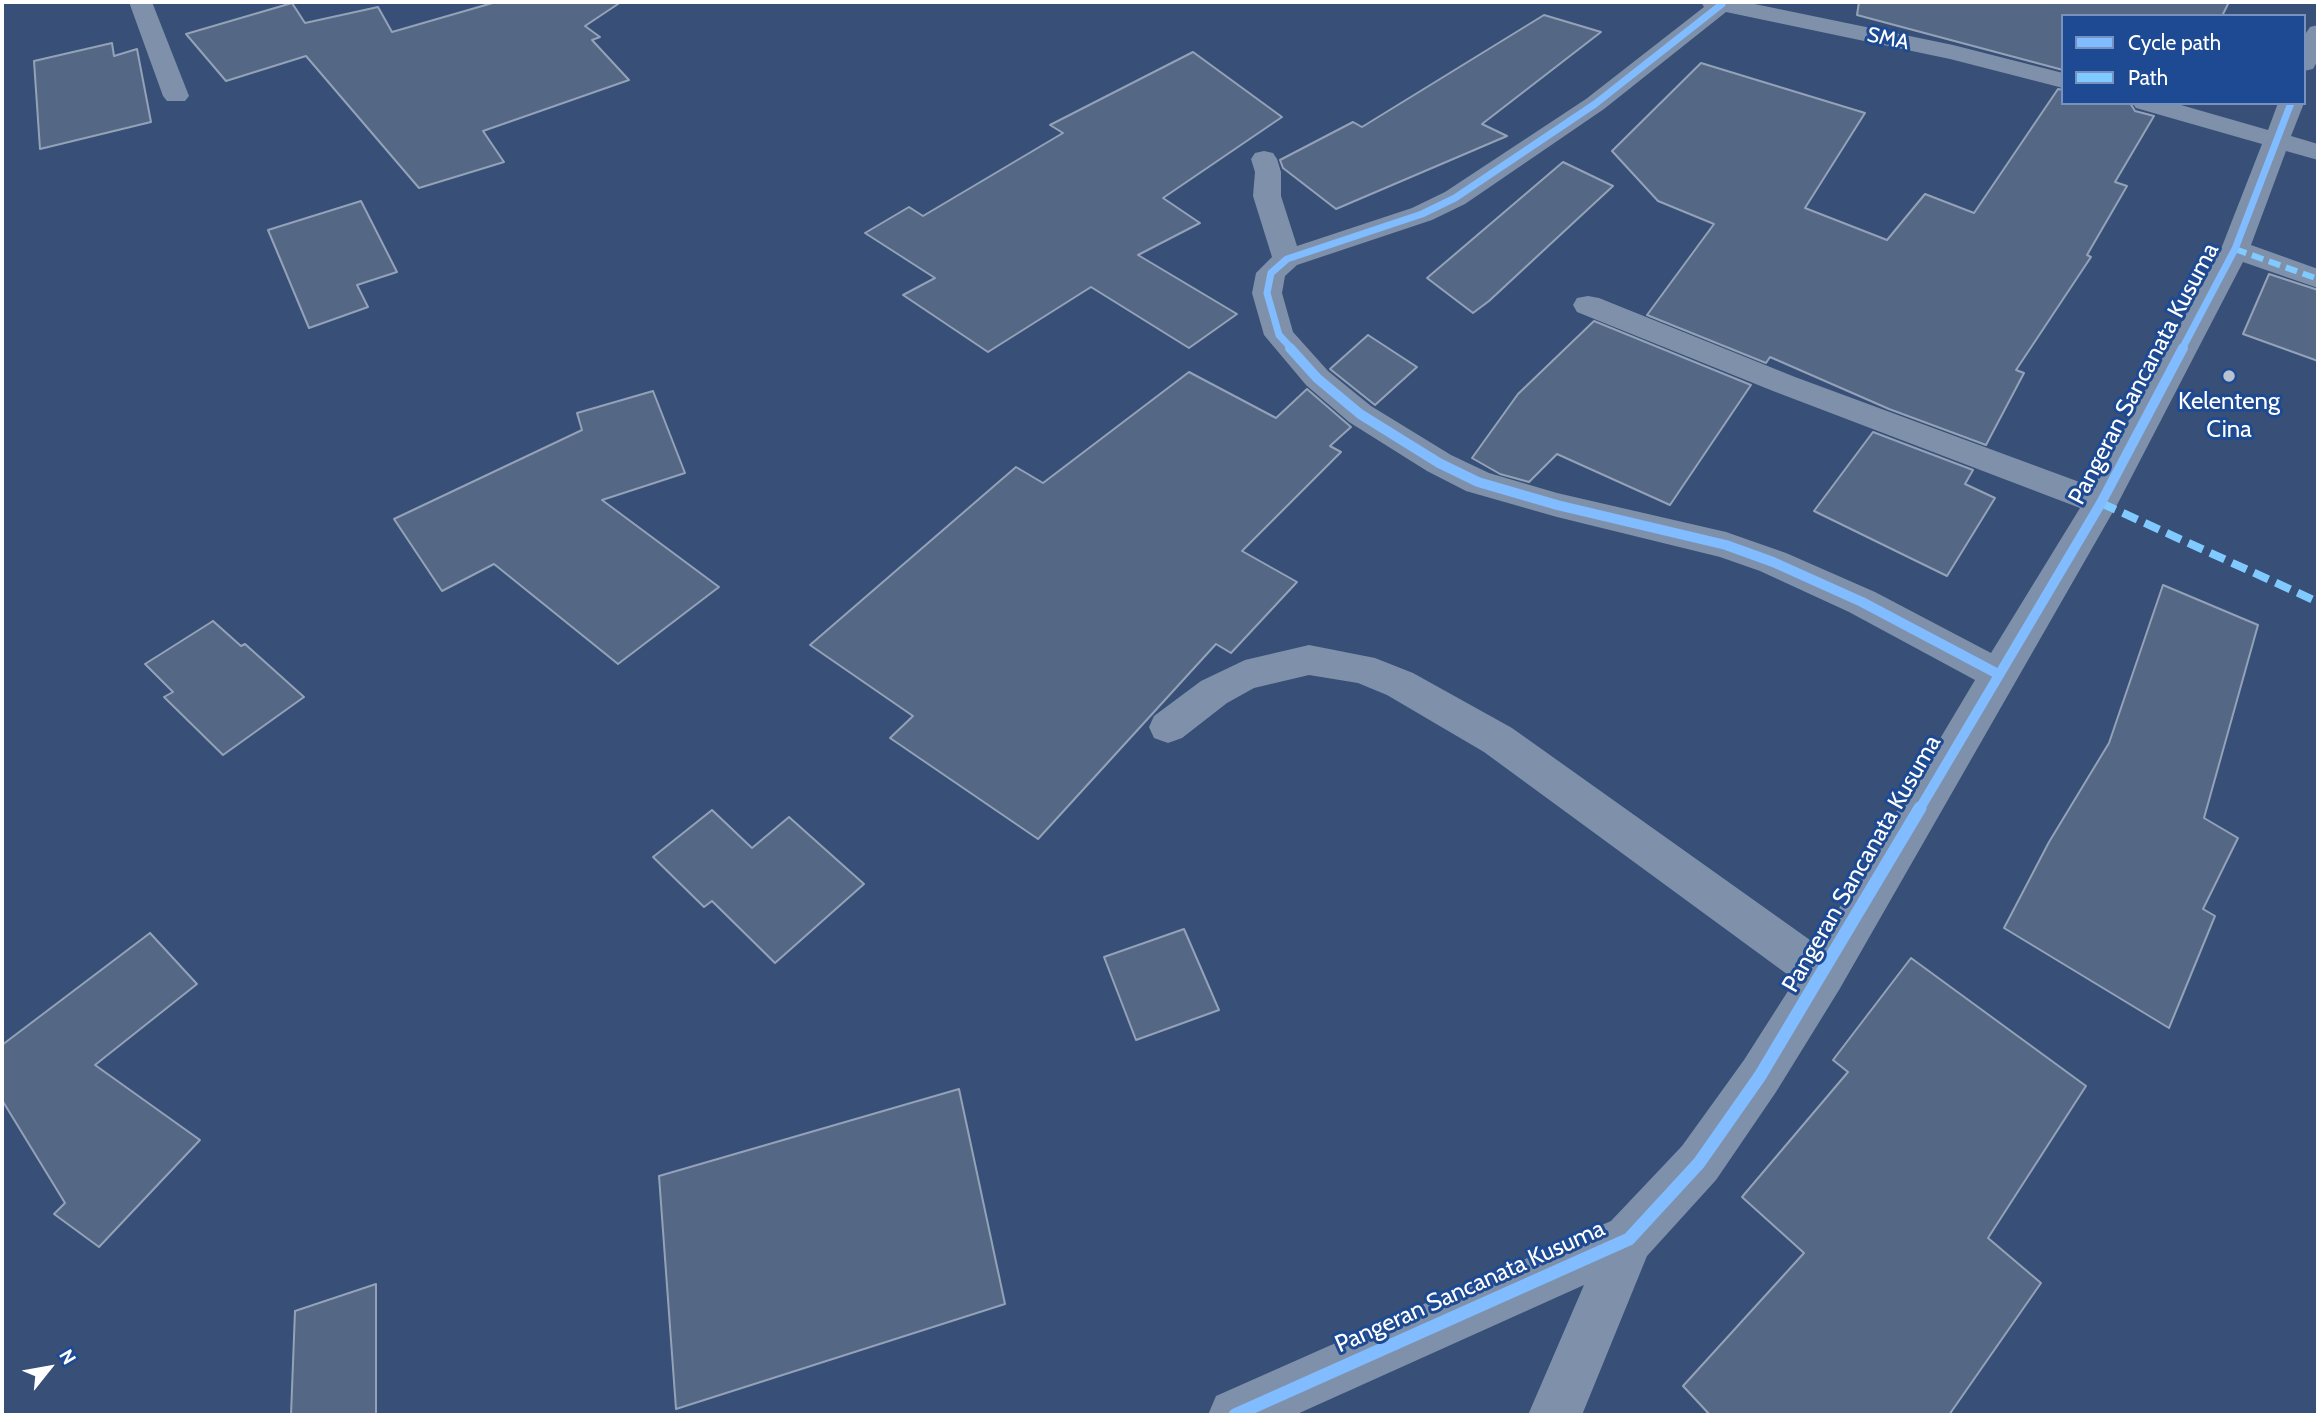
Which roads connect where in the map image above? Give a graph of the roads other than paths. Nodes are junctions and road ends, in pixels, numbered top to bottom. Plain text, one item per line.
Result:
1 (140, 2) edge
2 (1717, 3) edge
3 (2318, 32) edge
4 (2306, 59) edge
5 (2061, 80) edge
6 (176, 96) dead end
7 (2152, 105) edge
8 (2290, 105) edge
9 (2278, 139) junction
10 (2318, 152) edge
11 (1264, 159) dead end
12 (2235, 249) junction
13 (1287, 259) junction
14 (2318, 279) edge
15 (1587, 305) dead end
16 (2101, 503) junction
17 (1997, 674) junction
18 (1168, 727) dead end
19 (1823, 975) junction
20 (1629, 1240) junction
21 (1235, 1415) edge
22 (1555, 1415) edge

1 - 6 street
2 - 5 street, SMA
2 - 13 street
3 - 4 street
7 - 9 street
8 - 9 street, Pangeran Sancanata Kusuma
9 - 10 street
9 - 12 street, Pangeran Sancanata Kusuma
11 - 13 street
12 - 14 street
12 - 16 street, Pangeran Sancanata Kusuma
13 - 17 street
15 - 16 street
16 - 17 street, Pangeran Sancanata Kusuma
17 - 19 street, Pangeran Sancanata Kusuma
18 - 19 street
19 - 20 street, Pangeran Sancanata Kusuma
20 - 21 street, Pangeran Sancanata Kusuma
20 - 22 street

